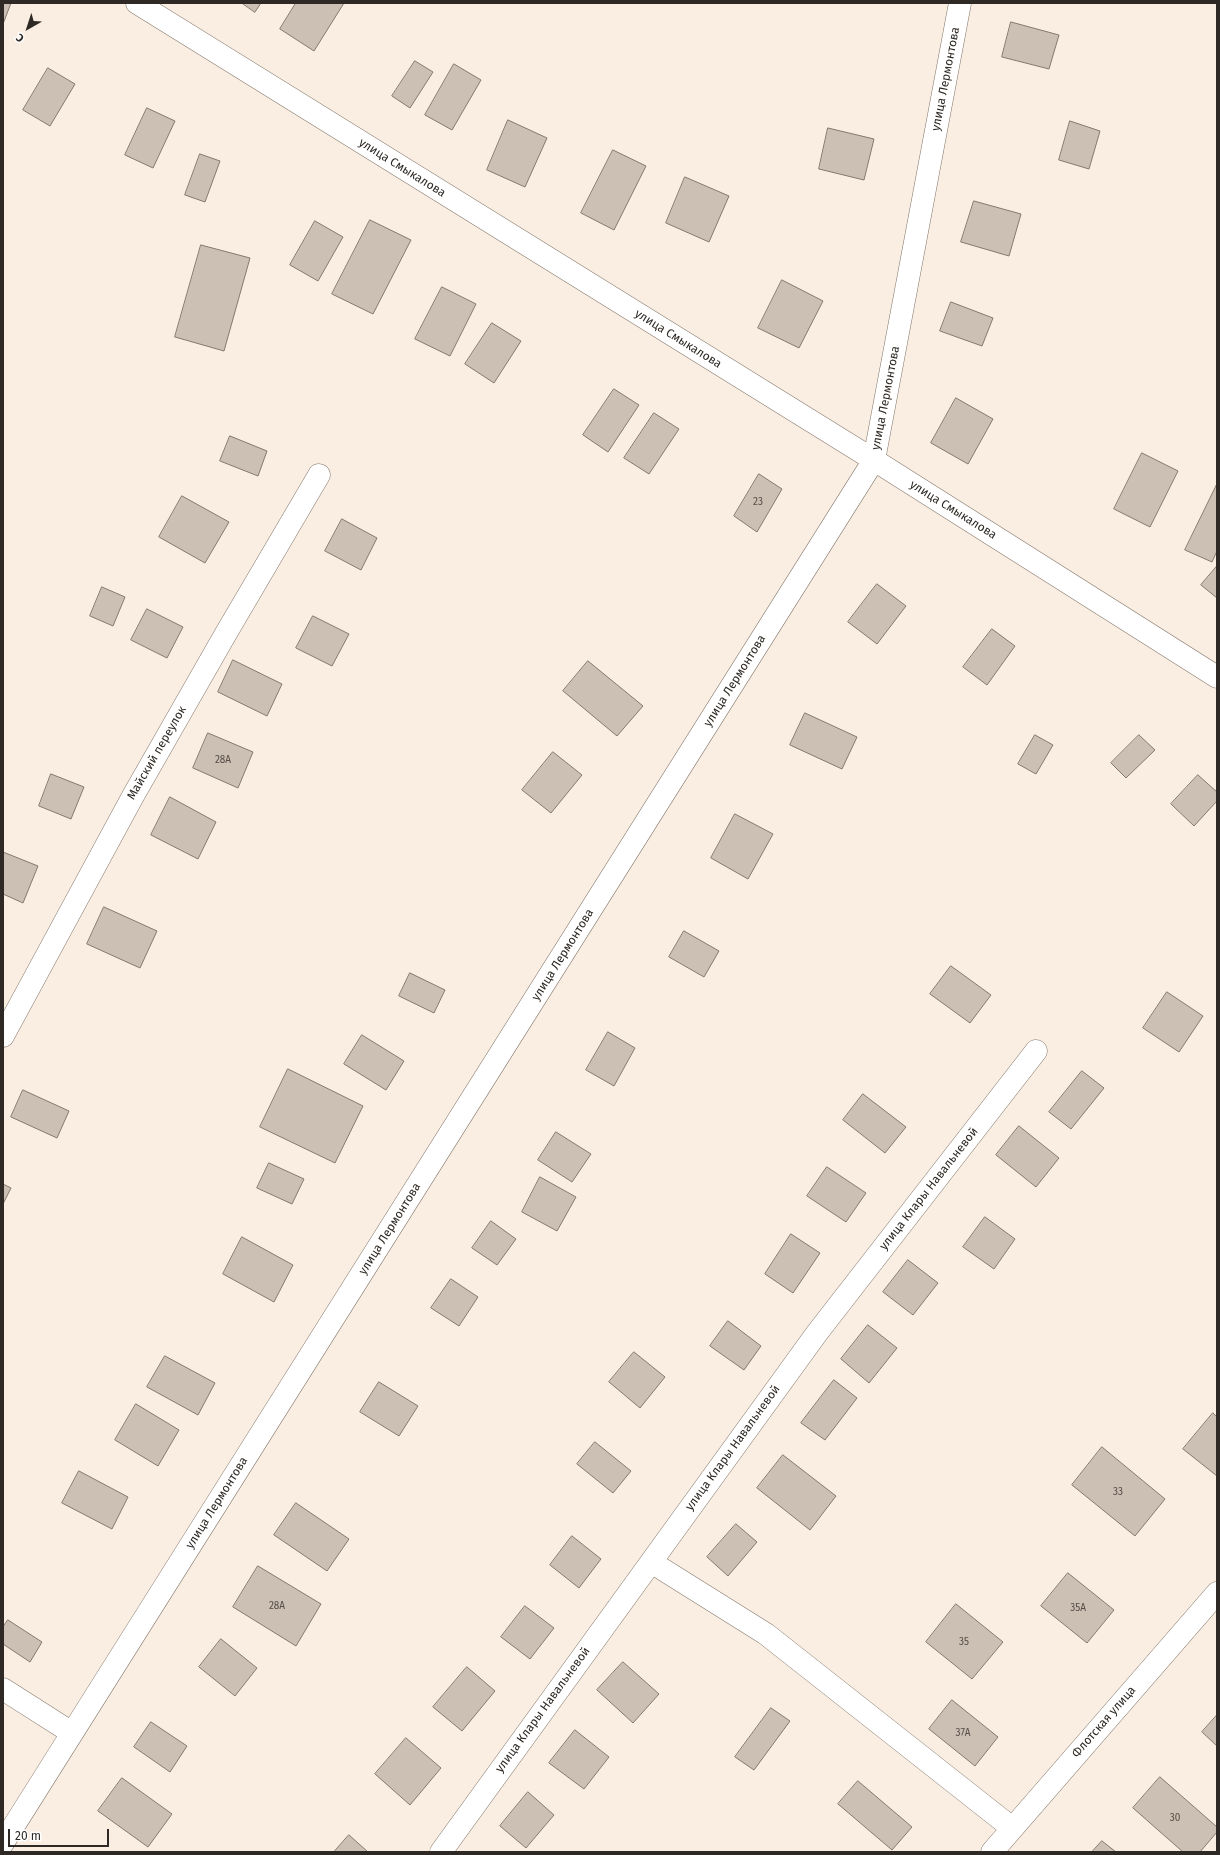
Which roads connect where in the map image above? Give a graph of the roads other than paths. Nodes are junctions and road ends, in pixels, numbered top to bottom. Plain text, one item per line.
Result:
1 (137, 3) edge
2 (960, 3) edge
3 (874, 460) junction
4 (319, 475) dead end
5 (1217, 677) edge
6 (3, 1036) edge
7 (1036, 1052) dead end
8 (651, 1562) junction
9 (1217, 1593) edge
10 (3, 1689) edge
11 (72, 1733) junction
12 (1012, 1828) junction
13 (3, 1843) edge
14 (441, 1852) edge
15 (992, 1852) edge

1 - 3 street, улица Смыкалова
2 - 3 street, улица Лермонтова
3 - 5 street, улица Смыкалова
3 - 11 street, улица Лермонтова
4 - 6 street, Майский переулок
7 - 8 street, улица Клары Навальневой
8 - 12 street
8 - 14 street, улица Клары Навальневой
9 - 12 street, Флотская улица
10 - 11 street
11 - 13 street, улица Лермонтова
12 - 15 street, Флотская улица

